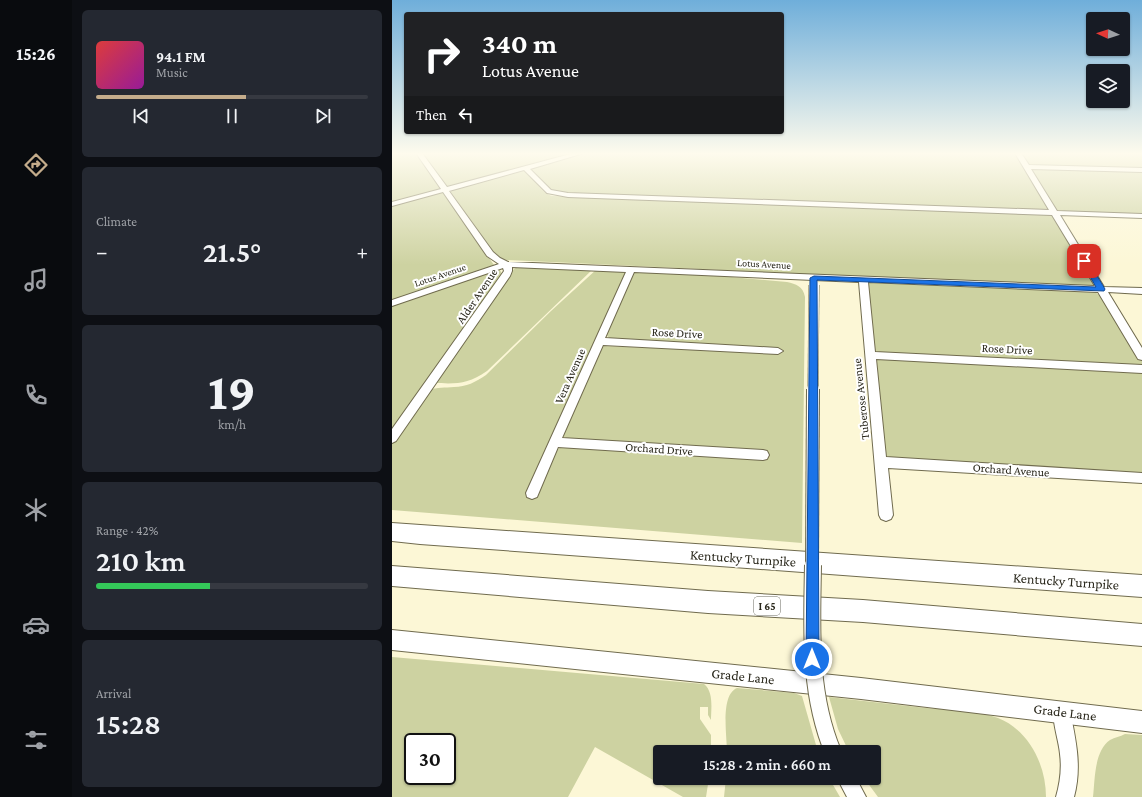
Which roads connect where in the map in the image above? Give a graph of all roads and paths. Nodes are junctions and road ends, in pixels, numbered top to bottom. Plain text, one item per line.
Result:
1 (445, 190) joint
2 (546, 190) edge
3 (1040, 190) edge
4 (392, 204) edge
5 (1054, 213) junction
6 (1142, 216) edge
7 (508, 264) junction
8 (631, 269) junction
9 (862, 280) junction
10 (814, 281) junction
11 (1101, 289) junction
12 (1142, 291) edge
13 (392, 303) edge
14 (599, 342) junction
15 (778, 351) dead end
16 (870, 355) junction
17 (1142, 356) edge
18 (1142, 369) edge
19 (392, 438) edge
20 (555, 442) junction
21 (763, 455) dead end
22 (881, 462) junction
23 (1142, 478) edge
24 (532, 493) dead end
25 (886, 515) dead end
26 (392, 532) edge
27 (392, 576) edge
28 (1142, 586) edge
29 (1142, 635) edge
30 (392, 640) edge
31 (1061, 711) junction
32 (1142, 722) edge
33 (830, 745) edge
34 (850, 785) edge
35 (857, 797) edge
36 (1065, 797) edge

1 - 4 street
1 - 7 street, Alder Avenue
2 - 5 street
3 - 5 street
5 - 6 street
5 - 11 street
7 - 8 street, Lotus Avenue
7 - 13 street, Lotus Avenue
7 - 19 street, Alder Avenue
8 - 10 street, Lotus Avenue
8 - 14 street, Vera Avenue
9 - 10 street, Lotus Avenue
9 - 11 street, Lotus Avenue
9 - 16 street, Tuberose Avenue
10 - 33 street, bridge
11 - 12 street, Lotus Avenue
11 - 17 street
14 - 15 street, Rose Drive
14 - 20 street, Vera Avenue
16 - 18 street, Rose Drive
16 - 22 street, Tuberose Avenue
20 - 21 street, Orchard Drive
20 - 24 street, Vera Avenue
22 - 23 street, Orchard Avenue
22 - 25 street, Tuberose Avenue
26 - 28 highway, Kentucky Turnpike
27 - 29 highway, I 65
30 - 31 main road, Grade Lane
31 - 32 main road, Grade Lane
31 - 36 street
34 - 35 street

